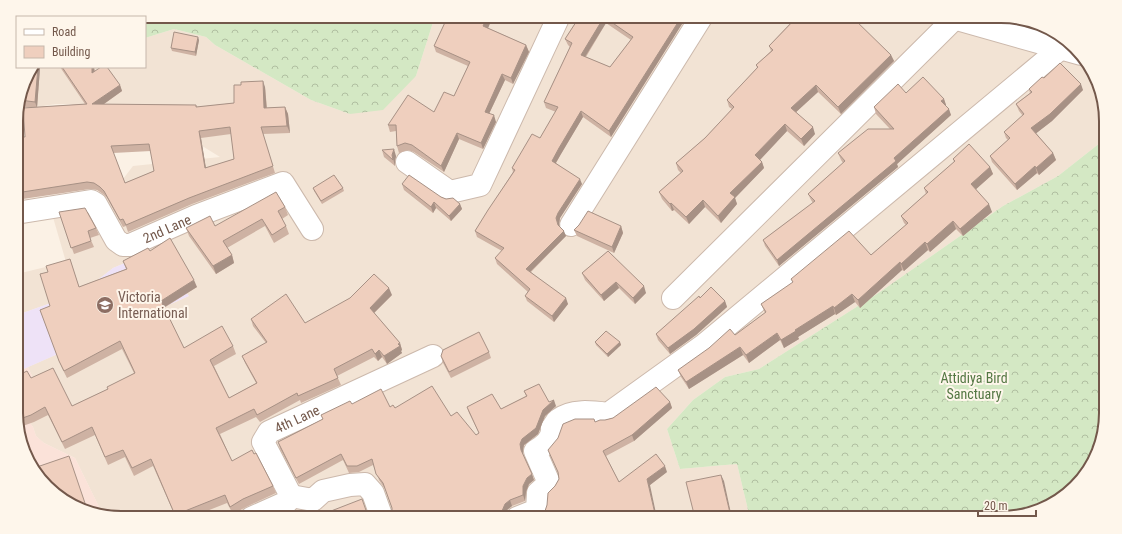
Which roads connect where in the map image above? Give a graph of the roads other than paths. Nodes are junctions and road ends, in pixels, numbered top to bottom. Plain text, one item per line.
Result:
1 (556, 23) edge
2 (698, 23) edge
3 (944, 23) edge
4 (971, 23) edge
5 (1068, 50) edge
6 (1070, 52) edge
7 (407, 162) dead end
8 (23, 212) edge
9 (571, 224) dead end
10 (312, 229) dead end
11 (673, 298) dead end
12 (433, 356) dead end
13 (291, 496) junction
14 (267, 511) edge
15 (379, 511) edge
16 (534, 511) edge

1 - 7 street
2 - 9 street
3 - 11 street
4 - 5 street
6 - 16 street
8 - 10 street, 2nd Lane
12 - 13 street, 4th Lane
13 - 14 street
13 - 15 street

